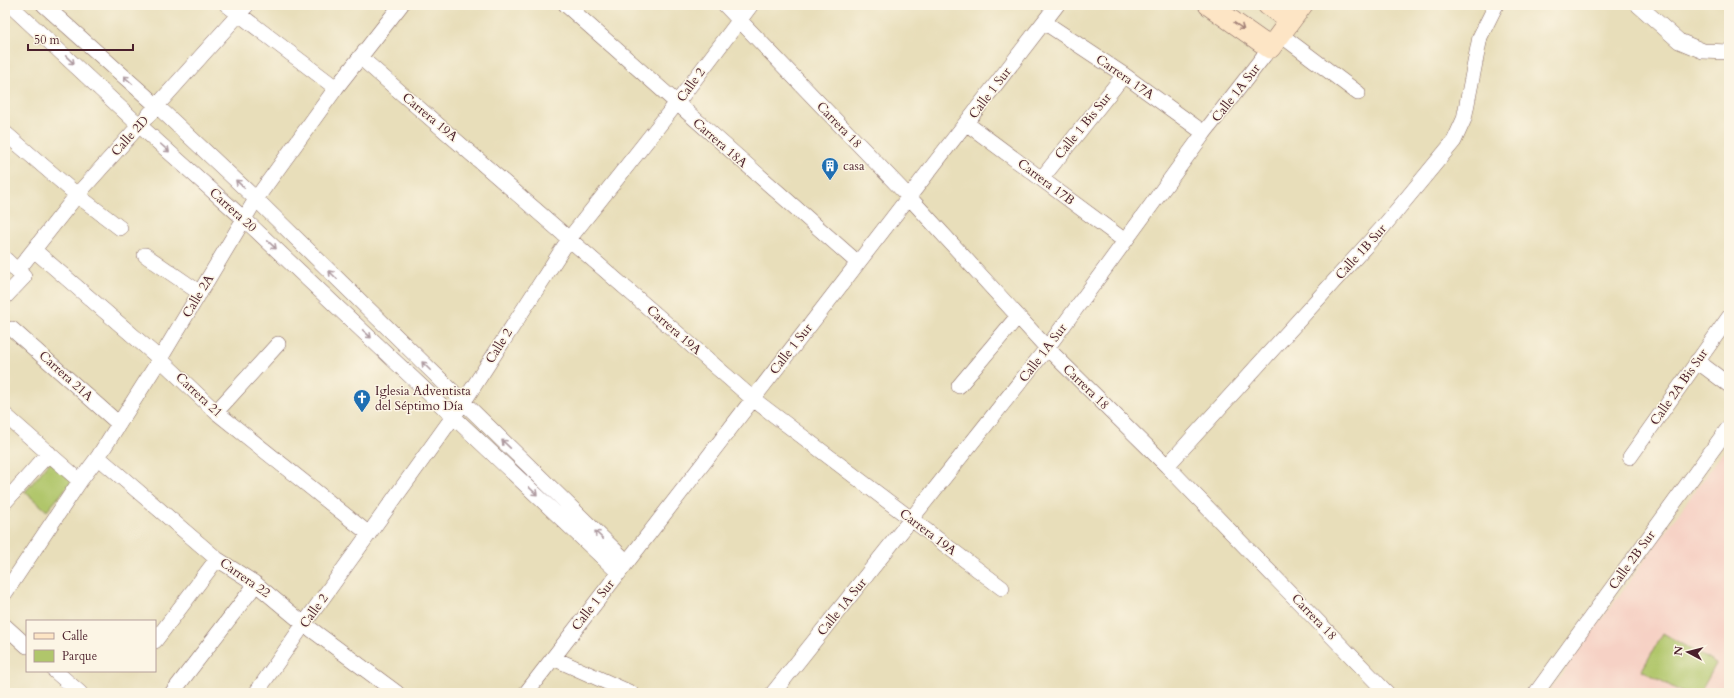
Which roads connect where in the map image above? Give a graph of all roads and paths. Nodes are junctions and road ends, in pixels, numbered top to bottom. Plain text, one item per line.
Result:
1 (10, 5) edge
2 (44, 5) edge
3 (401, 5) edge
4 (566, 5) edge
5 (725, 5) edge
6 (751, 5) edge
7 (1057, 5) edge
8 (1208, 5) edge
9 (1268, 5) edge
10 (1496, 5) edge
11 (1638, 5) edge
12 (238, 8) edge
13 (738, 20) junction
14 (1044, 22) junction
15 (1286, 27) edge
16 (1729, 52) edge
17 (360, 57) junction
18 (1124, 75) junction
19 (336, 88) junction
20 (1358, 93) dead end
21 (676, 104) junction
22 (157, 106) junction
23 (966, 123) junction
24 (140, 126) junction
25 (5, 133) edge
26 (1204, 133) junction
27 (1042, 178) junction
28 (77, 195) junction
29 (909, 197) junction
30 (256, 199) junction
31 (244, 219) junction
32 (120, 228) dead end
33 (569, 238) junction
34 (1125, 241) junction
35 (34, 250) junction
36 (145, 255) dead end
37 (5, 259) edge
38 (858, 263) junction
39 (20, 274) junction
40 (200, 292) junction
41 (5, 297) edge
42 (1018, 316) junction
43 (1729, 317) edge
44 (12, 329) dead end
45 (278, 344) dead end
46 (1047, 348) junction
47 (160, 359) junction
48 (1697, 360) junction
49 (1729, 385) edge
50 (959, 386) dead end
51 (753, 399) junction
52 (463, 403) junction
53 (216, 412) junction
54 (5, 414) edge
55 (454, 416) junction
56 (119, 424) junction
57 (1729, 427) edge
58 (49, 453) junction
59 (98, 457) junction
60 (1630, 457) dead end
61 (1168, 466) junction
62 (80, 481) junction
63 (5, 502) edge
64 (912, 520) junction
65 (369, 534) junction
66 (217, 559) junction
67 (623, 567) junction
68 (256, 584) junction
69 (1002, 588) dead end
70 (5, 593) edge
71 (304, 624) junction
72 (5, 626) edge
73 (156, 640) edge
74 (26, 645) edge
75 (553, 658) junction
76 (56, 672) edge
77 (80, 693) edge
78 (172, 693) edge
79 (256, 693) edge
80 (397, 693) edge
81 (526, 693) edge
82 (631, 693) edge
83 (773, 693) edge
84 (1387, 693) edge
85 (1536, 693) edge

1 -> 24 street, Carrera 20
22 -> 2 street, Carrera 20
3 - 17 street, Calle 2A
4 - 21 street, Carrera 18A
5 - 13 street, Carrera 18
6 - 13 street, Calle 2
7 - 14 street, Calle 1 Sur
8 -> 15 street
9 - 15 street
10 - 61 street, Calle 1B Sur
11 - 16 street
12 - 19 street
12 - 22 street, Calle 2D
13 - 21 street, Calle 2
13 - 29 street, Carrera 18
14 - 18 street, Carrera 17A
14 - 23 street, Calle 1 Sur
15 - 20 street
15 - 26 street, Calle 1A Sur
17 - 19 street, Calle 2A
17 - 33 street, Carrera 19A
18 - 26 street, Carrera 17A
18 - 27 street, Calle 1 Bis Sur
19 - 30 street, Calle 2A
21 - 33 street, Calle 2
21 - 38 street, Carrera 18A
22 - 24 street, Calle 2D
30 -> 22 street, Carrera 20
23 - 27 street, Carrera 17B
23 - 29 street, Calle 1 Sur
24 - 28 street, Calle 2D
24 -> 31 street, Carrera 20
25 - 28 street
26 - 34 street, Calle 1A Sur
27 - 34 street, Carrera 17B
28 - 32 street
28 - 35 street, Calle 2D
29 - 38 street, Calle 1 Sur
29 - 42 street, Carrera 18
30 - 31 street, Calle 2A
52 -> 30 street, Carrera 20
31 - 40 street, Calle 2A
31 -> 55 street, Carrera 20
33 - 51 street, Carrera 19A
33 - 52 street, Calle 2
34 - 46 street, Calle 1A Sur
35 - 39 street, Calle 2D
35 - 47 street, Carrera 21
36 - 40 street
37 - 39 street
38 - 51 street, Calle 1 Sur
39 - 41 street, Calle 2D
40 - 47 street, Calle 2A
42 - 46 street, Carrera 18
42 - 50 street
43 - 48 street, Calle 2A Bis Sur
44 - 56 street, Carrera 21A
45 - 53 street
46 - 61 street, Carrera 18
46 - 64 street, Calle 1A Sur
47 - 53 street, Carrera 21
47 - 56 street, Calle 2A
48 - 49 street
48 - 60 street, Calle 2A Bis Sur
51 - 64 street, Carrera 19A
51 - 67 street, Calle 1 Sur
52 - 55 street, Calle 2
67 -> 52 street, Carrera 20
53 - 65 street, Carrera 21
54 - 58 street
55 - 65 street, Calle 2
55 -> 67 street, Carrera 20
56 - 59 street, Calle 2A
57 - 85 street, Calle 2B Sur
58 - 62 street
58 - 63 street
59 - 62 street, Calle 2A
59 - 66 street, Carrera 22
61 - 84 street, Carrera 18
62 - 70 street, Calle 2A
64 - 69 street, Carrera 19A
64 - 83 street, Calle 1A Sur
65 - 71 street, Calle 2
66 - 68 street, Carrera 22
66 - 73 street
67 - 75 street, Calle 1 Sur
68 - 71 street, Carrera 22
68 - 78 street
71 - 79 street, Calle 2
71 - 80 street, Carrera 22
72 - 74 street
75 - 81 street, Calle 1 Sur
75 - 82 street
76 - 77 street

